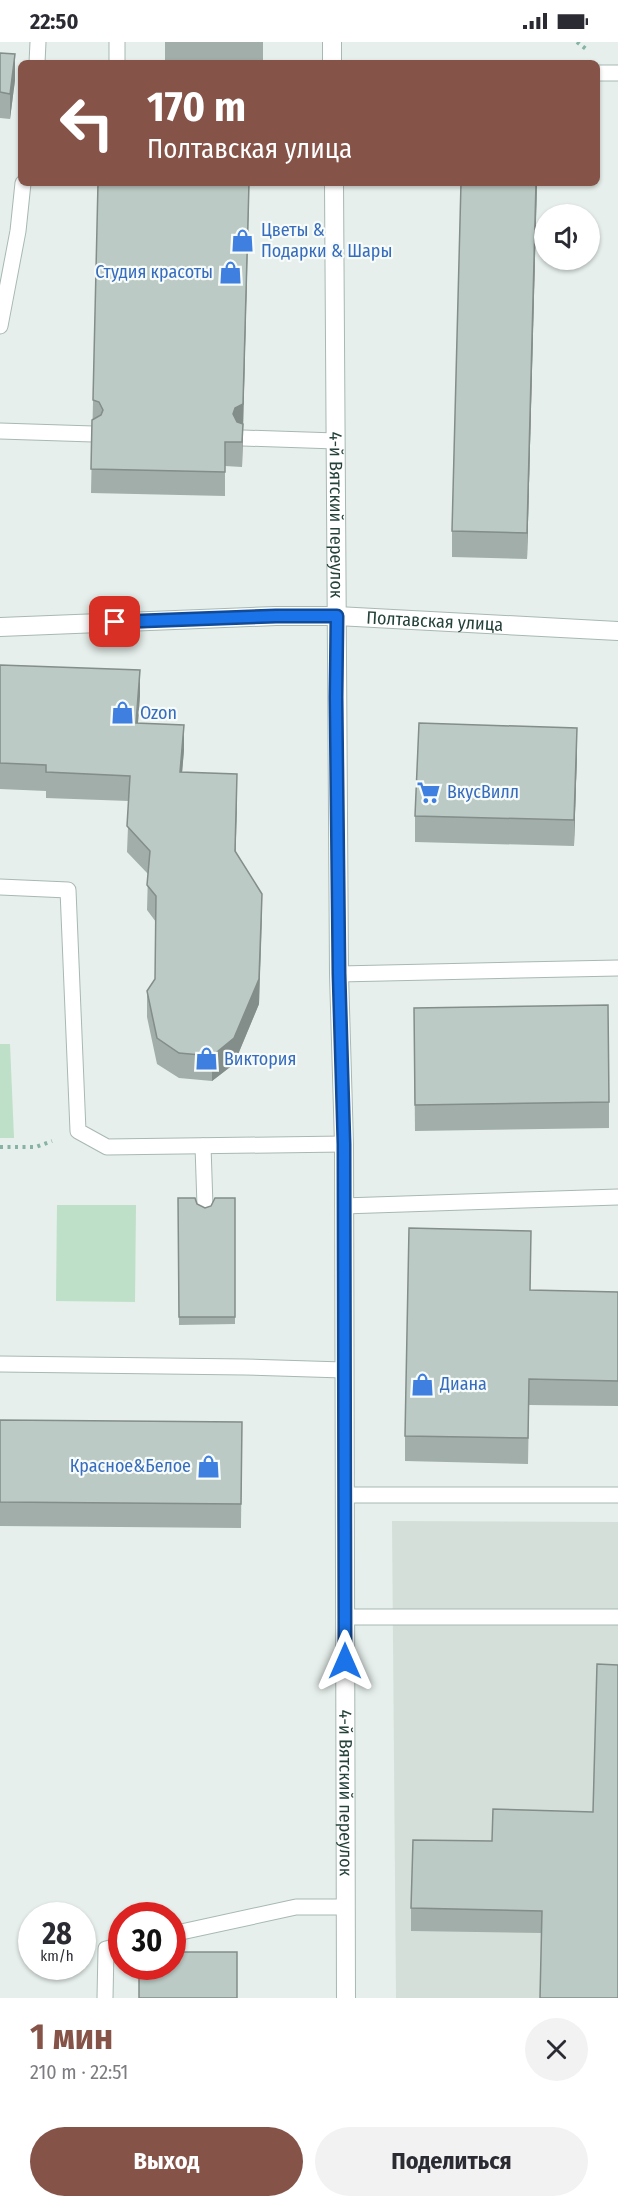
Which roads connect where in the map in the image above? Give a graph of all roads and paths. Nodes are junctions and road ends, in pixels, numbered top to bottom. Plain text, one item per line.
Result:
1 (38, 42) edge
2 (117, 42) edge
3 (332, 42) edge
4 (37, 60) edge
5 (117, 60) edge
6 (332, 60) edge
7 (600, 73) edge
8 (618, 73) edge
9 (24, 186) edge
10 (334, 186) edge
11 (0, 326) edge
12 (0, 430) edge
13 (93, 434) edge
14 (243, 438) edge
15 (336, 441) junction
16 (337, 616) junction
17 (0, 627) edge
18 (618, 631) edge
19 (0, 887) edge
20 (618, 968) edge
21 (339, 974) junction
22 (78, 1131) junction
23 (344, 1144) junction
24 (203, 1146) junction
25 (0, 1147) edge
26 (618, 1197) edge
27 (205, 1206) edge
28 (343, 1206) junction
29 (0, 1364) edge
30 (343, 1370) junction
31 (344, 1495) junction
32 (618, 1495) edge
33 (344, 1617) junction
34 (618, 1617) edge
35 (346, 1907) junction
36 (186, 1931) edge
37 (108, 1949) edge
38 (105, 1998) edge
39 (346, 1998) edge

1 - 4 lane
2 - 5 lane
3 - 6 street
7 - 8 lane
9 - 11 lane
10 - 15 street, 4-й Вятский переулок
12 - 13 lane
14 - 15 lane
15 - 16 street, 4-й Вятский переулок
16 - 17 street, Полтавская улица
16 - 18 street, Полтавская улица
16 - 21 street, 4-й Вятский переулок
19 - 22 lane
20 - 21 lane
21 - 23 street, 4-й Вятский переулок
22 - 24 lane
22 - 25 path
23 - 24 lane
23 - 28 street, 4-й Вятский переулок
24 - 27 lane
26 - 28 lane
28 - 30 street, 4-й Вятский переулок
29 - 30 lane
30 - 31 street, 4-й Вятский переулок
31 - 32 lane
31 - 33 street, 4-й Вятский переулок
33 - 34 lane
33 - 35 street, 4-й Вятский переулок
35 - 36 lane
35 - 39 street, 4-й Вятский переулок
37 - 38 lane

